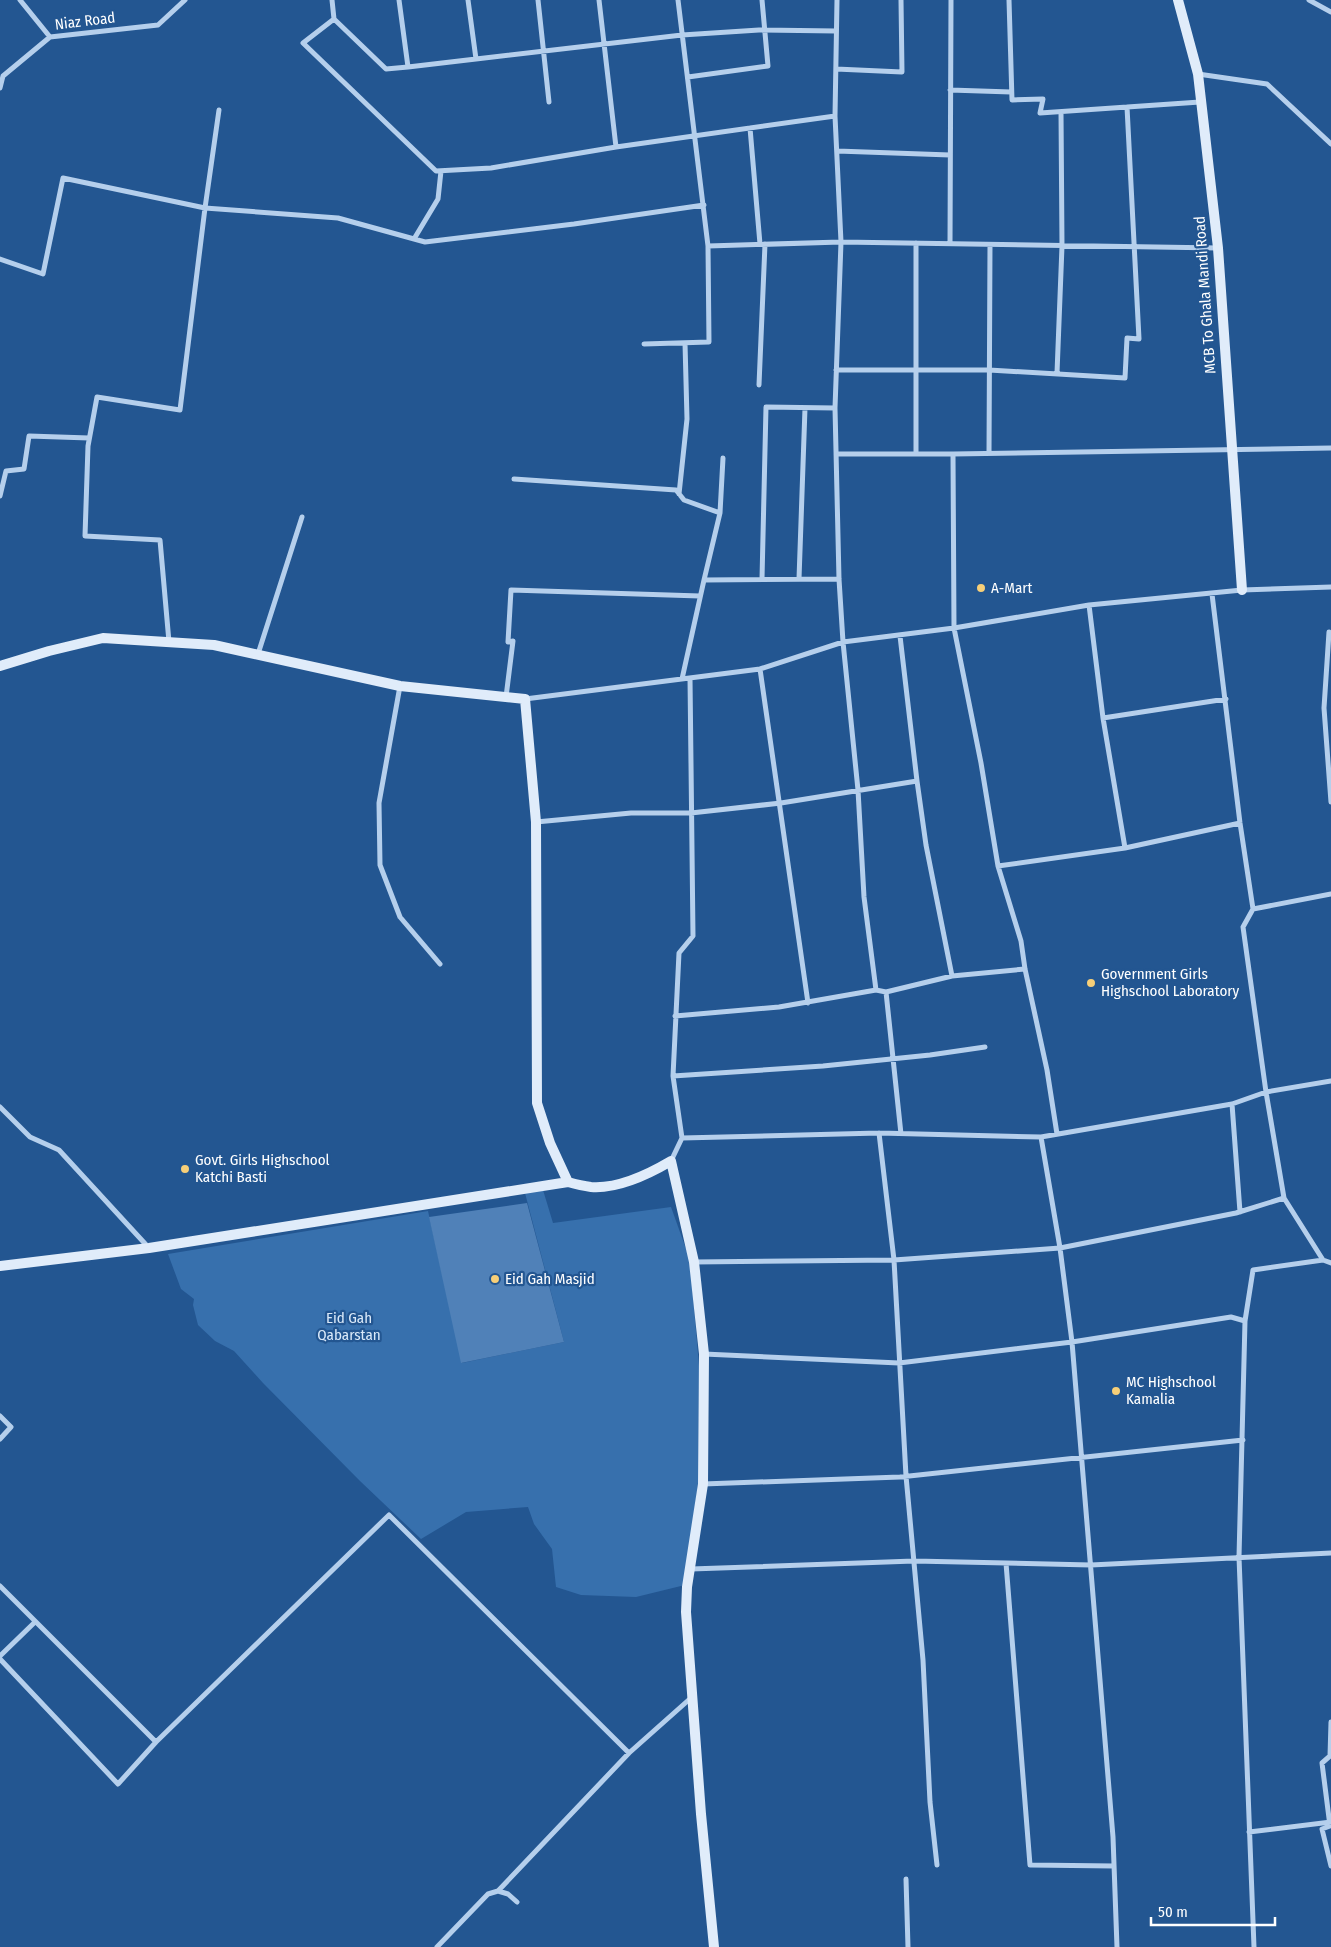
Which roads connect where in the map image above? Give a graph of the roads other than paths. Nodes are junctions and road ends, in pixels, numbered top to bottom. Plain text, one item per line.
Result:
1 (20, 0) edge
2 (186, 0) edge
3 (332, 0) edge
4 (400, 0) edge
5 (468, 0) edge
6 (538, 0) edge
7 (599, 0) edge
8 (678, 0) edge
9 (762, 0) edge
10 (836, 0) edge
11 (901, 0) edge
12 (951, 0) edge
13 (1010, 0) edge
14 (1178, 0) edge
15 (1309, 0) edge
16 (1331, 12) edge
17 (334, 19) junction
18 (765, 30) junction
19 (836, 31) junction
20 (682, 34) junction
21 (50, 37) junction
22 (604, 43) junction
23 (544, 52) junction
24 (476, 60) junction
25 (408, 67) junction
26 (836, 69) junction
27 (1198, 74) junction
28 (688, 77) junction
29 (0, 88) edge
30 (950, 90) junction
31 (1012, 92) junction
32 (549, 102) dead end
33 (1200, 102) junction
34 (1127, 107) junction
35 (219, 110) dead end
36 (1061, 112) junction
37 (835, 116) junction
38 (750, 128) junction
39 (696, 136) junction
40 (1331, 144) edge
41 (616, 147) junction
42 (837, 151) junction
43 (950, 154) junction
44 (441, 171) junction
45 (704, 205) junction
46 (205, 208) junction
47 (414, 239) junction
48 (841, 242) junction
49 (916, 243) junction
50 (762, 244) junction
51 (950, 244) junction
52 (990, 245) junction
53 (708, 246) junction
54 (1062, 246) junction
55 (1134, 248) junction
56 (1218, 248) junction
57 (0, 259) edge
58 (685, 343) junction
59 (644, 344) dead end
60 (836, 370) junction
61 (916, 370) junction
62 (989, 370) junction
63 (1057, 373) junction
64 (759, 385) dead end
65 (805, 408) junction
66 (835, 408) junction
67 (89, 438) junction
68 (1331, 448) edge
69 (1231, 450) junction
70 (989, 453) junction
71 (836, 454) junction
72 (916, 454) junction
73 (953, 454) junction
74 (723, 458) dead end
75 (514, 479) dead end
76 (679, 494) junction
77 (0, 496) edge
78 (720, 513) junction
79 (302, 517) dead end
80 (762, 579) junction
81 (799, 579) junction
82 (839, 579) junction
83 (704, 580) junction
84 (1331, 587) edge
85 (1242, 590) junction
86 (1212, 594) junction
87 (700, 596) junction
88 (1089, 605) junction
89 (954, 628) junction
90 (1329, 632) dead end
91 (900, 636) junction
92 (169, 642) junction
93 (843, 642) junction
94 (258, 655) junction
95 (0, 666) edge
96 (760, 669) junction
97 (690, 678) junction
98 (682, 679) junction
99 (400, 686) junction
100 (506, 697) junction
101 (525, 699) junction
102 (1226, 699) junction
103 (1103, 718) junction
104 (917, 781) junction
105 (858, 790) junction
106 (1331, 802) edge
107 (781, 803) junction
108 (691, 813) junction
109 (536, 822) junction
110 (1240, 823) junction
111 (1125, 848) junction
112 (998, 866) junction
113 (1331, 894) edge
114 (1253, 909) junction
115 (440, 964) dead end
116 (1025, 969) junction
117 (952, 976) junction
118 (876, 990) junction
119 (886, 992) junction
120 (808, 1002) junction
121 (675, 1016) junction
122 (984, 1047) dead end
123 (894, 1058) junction
124 (673, 1076) junction
125 (1331, 1080) edge
126 (1266, 1092) junction
127 (1232, 1104) junction
128 (0, 1107) edge
129 (880, 1133) junction
130 (901, 1134) junction
131 (1057, 1134) junction
132 (1042, 1137) junction
133 (682, 1138) junction
134 (671, 1161) junction
135 (568, 1182) junction
136 (1284, 1198) junction
137 (1240, 1212) junction
138 (149, 1248) junction
139 (1060, 1248) junction
140 (894, 1260) junction
141 (1323, 1260) junction
142 (694, 1262) junction
143 (1331, 1263) edge
144 (0, 1266) edge
145 (1245, 1321) junction
146 (1072, 1342) junction
147 (704, 1354) junction
148 (899, 1363) junction
149 (0, 1416) edge
150 (0, 1438) edge
151 (1243, 1440) junction
152 (1081, 1458) junction
153 (906, 1476) junction
154 (703, 1484) junction
155 (1331, 1553) edge
156 (1239, 1557) junction
157 (914, 1561) junction
158 (1006, 1563) junction
159 (1091, 1565) junction
160 (691, 1569) junction
161 (0, 1586) edge
162 (35, 1622) junction
163 (0, 1658) edge
164 (692, 1697) junction
165 (1331, 1722) edge
166 (156, 1742) junction
167 (628, 1753) junction
168 (1330, 1822) edge
169 (1249, 1832) junction
170 (937, 1865) dead end
171 (1114, 1866) junction
172 (1331, 1866) edge
173 (906, 1879) dead end
174 (498, 1891) junction
175 (517, 1902) dead end
176 (437, 1947) edge
177 (714, 1947) edge
178 (908, 1947) edge
179 (1117, 1947) edge
180 (1254, 1947) edge

1 - 21 street
2 - 21 street, Niaz Road
3 - 17 street
4 - 25 street
5 - 24 street
6 - 23 street
7 - 22 street
8 - 20 street
9 - 18 street
10 - 19 street
11 - 26 street
12 - 30 street
13 - 31 street
14 - 27 street, MCB To Ghala Mandi Road
15 - 16 street
17 - 25 street
17 - 44 street
18 - 19 street
18 - 20 street
18 - 28 street
19 - 26 street
20 - 22 street
20 - 28 street
21 - 29 street, Niaz Road
22 - 23 street
22 - 41 street
23 - 24 street
23 - 32 street
24 - 25 street
26 - 37 street
27 - 33 street, MCB To Ghala Mandi Road
27 - 40 street
28 - 39 street
30 - 31 street
30 - 43 street
31 - 36 street
33 - 34 street
33 - 56 street, MCB To Ghala Mandi Road
34 - 36 street
34 - 55 street
35 - 46 street
36 - 54 street
37 - 38 street
37 - 42 street
38 - 39 street
38 - 50 street
39 - 41 street
39 - 45 street
41 - 44 street
42 - 43 street
42 - 48 street
43 - 51 street
44 - 47 street
45 - 47 street
45 - 53 street
46 - 47 street
46 - 57 street
46 - 67 street
48 - 49 street
48 - 50 street
48 - 60 street
49 - 51 street
49 - 61 street
50 - 53 street
50 - 64 street
51 - 52 street
52 - 54 street
52 - 62 street
53 - 58 street
54 - 55 street
54 - 63 street
55 - 56 street
55 - 63 street
56 - 69 street, MCB To Ghala Mandi Road
58 - 59 street
58 - 76 street
60 - 61 street
60 - 66 street
61 - 62 street
61 - 72 street
62 - 63 street
62 - 70 street
65 - 66 street
65 - 80 street
65 - 81 street
66 - 71 street
67 - 77 street
67 - 92 street
68 - 69 street
69 - 70 street
69 - 85 street, MCB To Ghala Mandi Road
70 - 73 street
71 - 72 street
71 - 82 street
72 - 73 street
73 - 89 street
74 - 78 street
75 - 76 street
76 - 78 street
78 - 83 street
79 - 94 street
80 - 81 street
80 - 83 street
81 - 82 street
82 - 93 street
83 - 87 street
84 - 85 street
85 - 86 street
86 - 88 street
86 - 102 street
87 - 98 street
87 - 100 street
88 - 89 street
88 - 103 street
89 - 91 street
89 - 112 street
90 - 106 street
91 - 93 street
91 - 104 street
92 - 94 street
92 - 95 street
93 - 96 street
93 - 105 street
94 - 99 street
96 - 97 street
96 - 107 street
97 - 98 street
97 - 108 street
98 - 101 street
99 - 100 street
99 - 115 street
100 - 101 street
101 - 109 street
102 - 103 street
102 - 110 street
103 - 111 street
104 - 105 street
104 - 117 street
105 - 107 street
105 - 118 street
107 - 108 street
107 - 120 street
108 - 109 street
108 - 121 street
109 - 135 street
110 - 111 street
110 - 114 street
111 - 112 street
112 - 116 street
113 - 114 street
114 - 126 street
116 - 117 street
116 - 131 street
117 - 119 street
118 - 119 street
118 - 120 street
119 - 123 street
120 - 121 street
121 - 124 street
122 - 123 street
123 - 124 street
123 - 130 street
124 - 133 street
125 - 126 street
126 - 127 street
126 - 136 street
127 - 131 street
127 - 137 street
128 - 138 street
129 - 130 street
129 - 133 street
129 - 140 street
130 - 132 street
131 - 132 street
132 - 139 street
133 - 134 street
134 - 135 street
134 - 142 street
135 - 138 street
136 - 137 street
136 - 141 street
137 - 139 street
138 - 144 street
139 - 140 street
139 - 146 street
140 - 142 street
140 - 148 street
141 - 143 street
141 - 145 street
142 - 147 street
145 - 146 street
145 - 151 street
146 - 148 street
146 - 152 street
147 - 148 street
147 - 154 street
148 - 153 street
149 - 150 street
151 - 152 street
151 - 156 street
152 - 153 street
152 - 159 street
153 - 154 street
153 - 157 street
154 - 160 street
155 - 156 street
156 - 159 street
156 - 169 street
157 - 158 street
157 - 160 street
157 - 170 street
158 - 159 street
158 - 171 street
159 - 171 street
160 - 164 street
161 - 162 street
162 - 163 street
162 - 166 street
163 - 166 street
164 - 167 street
164 - 177 street
165 - 168 street
166 - 167 street
167 - 174 street
168 - 169 street
168 - 172 street
169 - 180 street
171 - 179 street
173 - 178 street
174 - 175 street
174 - 176 street

